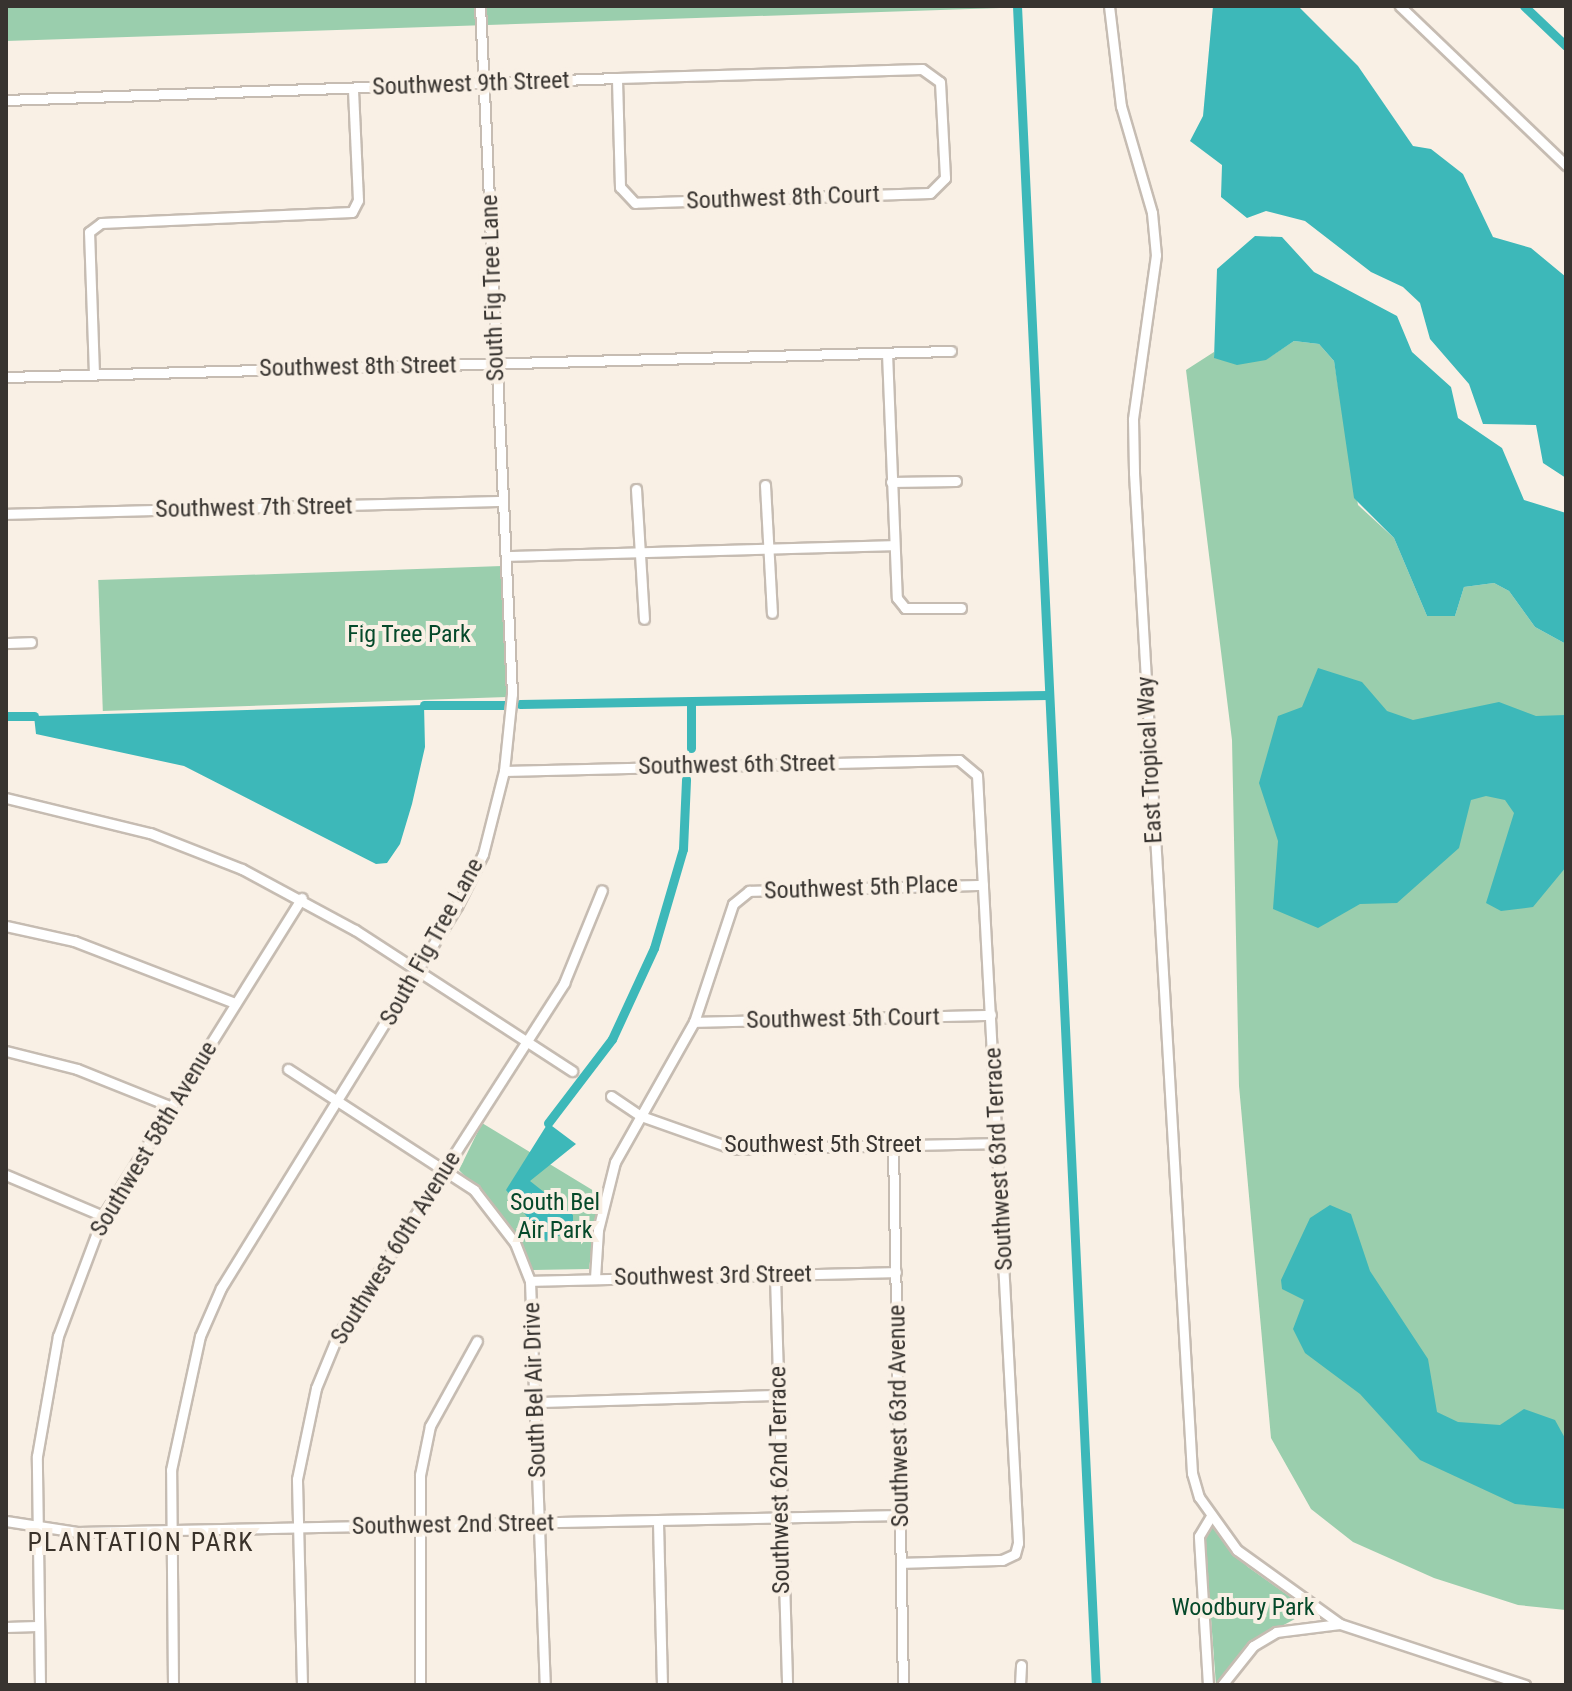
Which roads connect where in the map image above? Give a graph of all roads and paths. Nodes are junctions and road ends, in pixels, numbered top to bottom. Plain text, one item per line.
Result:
1 (480, 6) edge
2 (1109, 6) edge
3 (1400, 6) edge
4 (617, 78) junction
5 (484, 84) junction
6 (353, 89) junction
7 (6, 100) edge
8 (1566, 165) edge
9 (941, 187) joint
10 (951, 351) dead end
11 (887, 353) junction
12 (496, 364) junction
13 (94, 374) junction
14 (6, 377) edge
15 (956, 481) dead end
16 (891, 482) junction
17 (765, 485) dead end
18 (636, 489) dead end
19 (503, 501) junction
20 (6, 514) edge
21 (894, 545) junction
22 (770, 549) junction
23 (640, 553) junction
24 (507, 556) junction
25 (961, 608) dead end
26 (772, 613) dead end
27 (644, 619) dead end
28 (31, 642) dead end
29 (6, 643) edge
30 (970, 765) joint
31 (504, 771) junction
32 (6, 798) edge
33 (983, 885) junction
34 (602, 890) dead end
35 (302, 898) junction
36 (6, 926) edge
37 (420, 971) junction
38 (235, 1003) junction
39 (991, 1015) junction
40 (694, 1022) junction
41 (528, 1042) junction
42 (6, 1051) edge
43 (288, 1069) dead end
44 (572, 1071) dead end
45 (611, 1096) dead end
46 (339, 1101) junction
47 (172, 1107) junction
48 (641, 1116) junction
49 (998, 1143) junction
50 (893, 1146) junction
51 (446, 1168) junction
52 (6, 1175) edge
53 (103, 1216) junction
54 (896, 1272) junction
55 (775, 1276) junction
56 (595, 1278) junction
57 (530, 1281) junction
58 (477, 1341) dead end
59 (778, 1395) junction
60 (537, 1402) junction
61 (901, 1515) junction
62 (1211, 1516) junction
63 (778, 1517) junction
64 (6, 1521) edge
65 (539, 1522) junction
66 (658, 1522) junction
67 (416, 1526) junction
68 (34, 1528) junction
69 (297, 1528) junction
70 (170, 1531) junction
71 (902, 1563) junction
72 (1340, 1624) junction
73 (37, 1626) junction
74 (6, 1627) edge
75 (1021, 1665) dead end
76 (40, 1685) edge
77 (173, 1685) edge
78 (302, 1685) edge
79 (420, 1685) edge
80 (545, 1685) edge
81 (662, 1685) edge
82 (787, 1685) edge
83 (903, 1685) edge
84 (1020, 1685) edge
85 (1208, 1685) edge
86 (1222, 1685) edge
87 (1525, 1685) edge

1 - 5 street, South Fig Tree Lane
2 - 62 street, East Tropical Way
3 - 8 street
4 - 5 street, Southwest 9th Street
4 - 9 street, Southwest 9th Street
4 - 9 street, Southwest 8th Court
5 - 6 street, Southwest 9th Street
5 - 12 street, South Fig Tree Lane
6 - 7 street, Southwest 9th Street
6 - 13 street
10 - 11 street, Southwest 8th Street
11 - 12 street, Southwest 8th Street
11 - 16 street
12 - 13 street, Southwest 8th Street
12 - 19 street, South Fig Tree Lane
13 - 14 street, Southwest 8th Street
15 - 16 street
16 - 21 street
17 - 22 street
18 - 23 street
19 - 20 street, Southwest 7th Street
19 - 24 street, South Fig Tree Lane
21 - 22 street
21 - 25 street
22 - 23 street
22 - 26 street
23 - 24 street
23 - 27 street
24 - 31 street, South Fig Tree Lane
28 - 29 street
30 - 31 street, Southwest 6th Street
30 - 33 street, Southwest 63rd Terrace
31 - 37 street, South Fig Tree Lane
32 - 35 street
33 - 39 street, Southwest 63rd Terrace
33 - 40 street, Southwest 5th Place
34 - 41 street, Southwest 60th Avenue
35 - 37 street
35 - 38 street, Southwest 58th Avenue
36 - 38 street
37 - 41 street
37 - 46 street, South Fig Tree Lane
38 - 47 street, Southwest 58th Avenue
39 - 40 street, Southwest 5th Court
39 - 49 street, Southwest 63rd Terrace
40 - 48 street
41 - 44 street
41 - 51 street, Southwest 60th Avenue
42 - 47 street
43 - 46 street, South Bel Air Drive
45 - 48 street, Southwest 5th Street
46 - 51 street, South Bel Air Drive
46 - 70 street, South Fig Tree Lane
47 - 53 street, Southwest 58th Avenue
48 - 50 street, Southwest 5th Street
48 - 56 street
49 - 50 street, Southwest 5th Street
49 - 71 street, Southwest 63rd Terrace
50 - 54 street, Southwest 63rd Avenue
51 - 57 street, South Bel Air Drive
51 - 69 street, Southwest 60th Avenue
52 - 53 street
53 - 68 street, Southwest 58th Avenue
54 - 55 street, Southwest 3rd Street
54 - 61 street, Southwest 63rd Avenue
55 - 56 street, Southwest 3rd Street
55 - 59 street, Southwest 62nd Terrace
56 - 57 street, Southwest 3rd Street
57 - 60 street, South Bel Air Drive
58 - 67 street
59 - 60 street
59 - 63 street, Southwest 62nd Terrace
60 - 65 street, South Bel Air Drive
61 - 63 street, Southwest 2nd Street
61 - 71 street, Southwest 63rd Avenue
62 - 72 street, East Tropical Way
62 - 85 street
63 - 66 street, Southwest 2nd Street
63 - 82 street, Southwest 62nd Terrace
64 - 68 street, Southwest 2nd Street
65 - 66 street, Southwest 2nd Street
65 - 67 street, Southwest 2nd Street
65 - 80 street, South Bel Air Drive
66 - 81 street
67 - 69 street, Southwest 2nd Street
67 - 79 street
68 - 70 street, Southwest 2nd Street
68 - 73 street, Southwest 58th Avenue
69 - 70 street, Southwest 2nd Street
69 - 78 street, Southwest 60th Avenue
70 - 77 street, South Fig Tree Lane
71 - 83 street, Southwest 63rd Avenue
72 - 86 street, East Tropical Way
72 - 87 street, East Tropical Way
73 - 74 street
73 - 76 street, Southwest 58th Avenue
75 - 84 street

